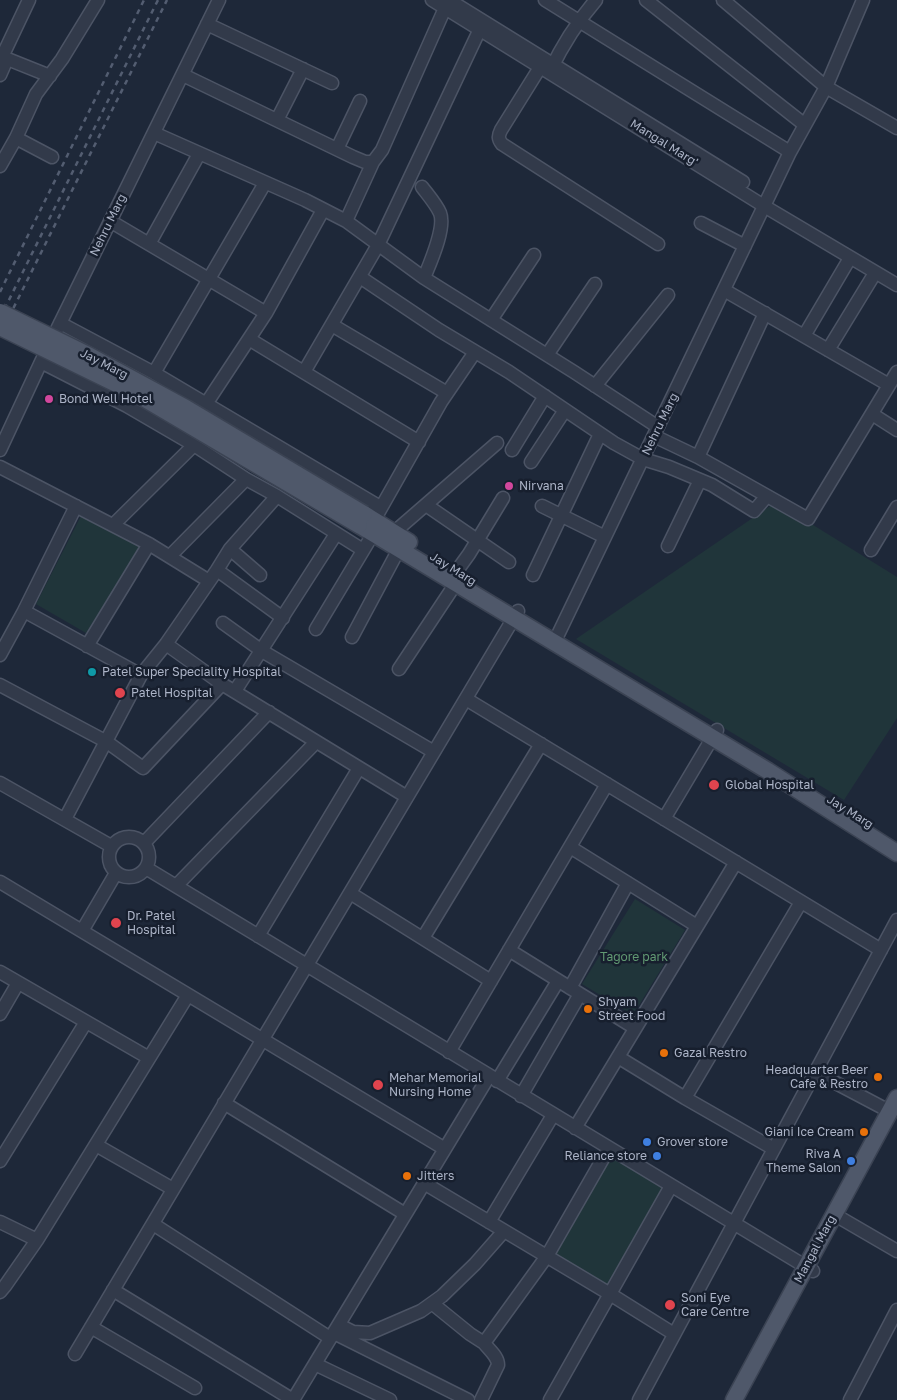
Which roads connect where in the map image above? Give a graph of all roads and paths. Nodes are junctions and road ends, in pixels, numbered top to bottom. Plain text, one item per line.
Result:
1 (29, 0) edge
2 (98, 0) edge
3 (219, 0) edge
4 (432, 0) edge
5 (546, 0) edge
6 (596, 0) edge
7 (646, 0) edge
8 (723, 0) edge
9 (863, 0) edge
10 (447, 4) edge
11 (578, 20) junction
12 (207, 24) junction
13 (480, 29) junction
14 (3, 57) edge
15 (547, 65) junction
16 (303, 69) junction
17 (0, 75) edge
18 (182, 75) junction
19 (50, 76) junction
20 (332, 82) dead end
21 (826, 87) junction
22 (360, 101) dead end
23 (277, 120) junction
24 (805, 126) junction
25 (896, 127) edge
26 (154, 132) junction
27 (16, 138) junction
28 (337, 149) junction
29 (790, 152) junction
30 (199, 154) junction
31 (52, 157) dead end
32 (373, 162) junction
33 (0, 166) edge
34 (265, 182) junction
35 (422, 187) dead end
36 (766, 202) junction
37 (323, 210) junction
38 (110, 221) junction
39 (346, 221) junction
40 (701, 223) dead end
41 (148, 244) junction
42 (658, 244) dead end
43 (378, 245) junction
44 (745, 246) junction
45 (534, 255) dead end
46 (850, 258) junction
47 (876, 273) junction
48 (897, 276) edge
49 (360, 277) junction
50 (424, 278) junction
51 (209, 280) junction
52 (595, 284) dead end
53 (897, 286) edge
54 (724, 290) junction
55 (668, 295) dead end
56 (0, 312) edge
57 (266, 313) junction
58 (765, 313) junction
59 (491, 320) junction
60 (60, 323) junction
61 (332, 325) junction
62 (0, 327) edge
63 (804, 336) junction
64 (249, 339) junction
65 (828, 350) junction
66 (475, 352) junction
67 (547, 355) junction
68 (41, 362) junction
69 (304, 372) junction
70 (897, 372) edge
71 (154, 373) junction
72 (889, 385) junction
73 (595, 386) junction
74 (447, 393) junction
75 (544, 396) junction
76 (206, 404) junction
77 (564, 410) junction
78 (872, 414) junction
79 (897, 430) edge
80 (656, 432) junction
81 (600, 434) junction
82 (419, 442) junction
83 (497, 443) dead end
84 (194, 445) junction
85 (0, 450) edge
86 (512, 450) dead end
87 (698, 457) junction
88 (643, 459) junction
89 (531, 462) dead end
90 (0, 467) edge
91 (246, 479) junction
92 (700, 480) junction
93 (277, 496) junction
94 (767, 496) junction
95 (503, 498) dead end
96 (426, 505) junction
97 (76, 506) junction
98 (542, 506) dead end
99 (897, 507) edge
100 (561, 516) junction
101 (370, 520) junction
102 (113, 525) junction
103 (336, 534) junction
104 (606, 538) junction
105 (478, 540) junction
106 (397, 542) junction
107 (149, 544) junction
108 (668, 546) dead end
109 (230, 549) junction
110 (362, 550) junction
111 (871, 550) dead end
112 (170, 556) junction
113 (509, 562) dead end
114 (217, 570) junction
115 (260, 574) dead end
116 (533, 575) dead end
117 (456, 577) junction
118 (209, 581) junction
119 (24, 611) junction
120 (516, 615) junction
121 (283, 618) junction
122 (223, 623) dead end
123 (316, 629) dead end
124 (352, 637) dead end
125 (556, 639) junction
126 (166, 644) junction
127 (87, 646) junction
128 (262, 651) junction
129 (0, 656) edge
130 (399, 669) dead end
131 (141, 675) junction
132 (0, 684) edge
133 (222, 684) junction
134 (235, 692) junction
135 (466, 699) junction
136 (269, 712) junction
137 (714, 734) junction
138 (106, 742) junction
139 (316, 742) junction
140 (541, 744) junction
141 (434, 752) junction
142 (359, 768) junction
143 (0, 783) edge
144 (607, 784) junction
145 (407, 797) junction
146 (65, 819) junction
147 (664, 819) junction
148 (897, 842) edge
149 (144, 843) junction
150 (111, 846) junction
151 (570, 847) junction
152 (897, 854) edge
153 (736, 862) junction
154 (146, 868) junction
155 (116, 873) junction
156 (0, 882) edge
157 (628, 883) junction
158 (176, 886) junction
159 (350, 893) junction
160 (802, 902) junction
161 (897, 920) edge
162 (697, 926) junction
163 (82, 931) junction
164 (258, 936) junction
165 (423, 938) junction
166 (509, 950) junction
167 (881, 950) junction
168 (306, 966) junction
169 (0, 972) edge
170 (491, 980) junction
171 (558, 981) junction
172 (18, 983) junction
173 (575, 991) junction
174 (188, 995) junction
175 (0, 1014) edge
176 (86, 1022) junction
177 (636, 1028) junction
178 (262, 1039) junction
179 (449, 1052) junction
180 (618, 1057) junction
181 (149, 1058) junction
182 (815, 1072) junction
183 (493, 1078) junction
184 (522, 1096) junction
185 (685, 1098) junction
186 (224, 1103) junction
187 (895, 1111) edge
188 (553, 1115) junction
189 (575, 1128) junction
190 (96, 1145) junction
191 (608, 1148) junction
192 (445, 1149) junction
193 (774, 1149) junction
194 (0, 1161) edge
195 (424, 1183) junction
196 (671, 1186) junction
197 (173, 1189) junction
198 (405, 1214) junction
199 (842, 1219) junction
200 (0, 1222) edge
201 (489, 1222) junction
202 (153, 1224) junction
203 (734, 1224) junction
204 (504, 1231) junction
205 (37, 1240) junction
206 (897, 1252) edge
207 (547, 1256) junction
208 (809, 1269) junction
209 (113, 1290) junction
210 (0, 1292) edge
211 (610, 1294) junction
212 (432, 1304) junction
213 (897, 1310) edge
214 (90, 1327) junction
215 (886, 1331) junction
216 (334, 1332) junction
217 (674, 1334) junction
218 (897, 1338) edge
219 (484, 1343) junction
220 (75, 1354) dead end
221 (315, 1364) junction
222 (195, 1388) dead end
223 (375, 1396) edge
224 (293, 1400) edge
225 (390, 1400) edge
226 (468, 1400) edge
227 (481, 1400) edge
228 (550, 1400) edge
229 (639, 1400) edge
230 (734, 1400) edge
231 (744, 1400) edge
232 (850, 1400) edge

1 - 14 street
2 - 19 street
3 - 12 street, Nehru Marg
4 - 10 street, Mangal Marg'
5 - 11 street
6 - 11 street
7 - 24 street
8 - 21 street
9 - 21 street, Nehru Marg
10 - 13 street, Mangal Marg'
10 - 15 street
10 - 32 street
11 - 15 street
11 - 29 street
12 - 16 street
12 - 18 street, Nehru Marg
13 - 15 street, Mangal Marg'
13 - 43 street
14 - 17 street
14 - 19 street
15 - 36 street, Mangal Marg'
15 - 42 street
16 - 20 street
16 - 23 street
18 - 23 street
18 - 26 street, Nehru Marg
19 - 27 street
21 - 24 street, Nehru Marg
21 - 25 street
22 - 28 street
23 - 28 street
24 - 29 street, Nehru Marg
26 - 30 street
26 - 38 street, Nehru Marg
27 - 31 street
27 - 33 street
28 - 32 street
29 - 36 street, Nehru Marg
30 - 34 street
30 - 41 street
32 - 39 street
34 - 37 street
34 - 51 street
35 - 50 street
36 - 44 street, Nehru Marg
36 - 46 street, Mangal Marg'
36 - 48 street
37 - 39 street
37 - 57 street
38 - 41 street
38 - 60 street, Nehru Marg
39 - 43 street
40 - 44 street
41 - 51 street
43 - 49 street
43 - 50 street
44 - 54 street, Nehru Marg
45 - 59 street
46 - 47 street, Mangal Marg'
46 - 63 street
47 - 53 street, Mangal Marg'
47 - 65 street
49 - 61 street
49 - 66 street
50 - 59 street
51 - 57 street
51 - 71 street
52 - 67 street
54 - 58 street
54 - 80 street, Nehru Marg
55 - 73 street
56 - 101 main road, Jay Marg, bridge
57 - 64 street
58 - 63 street
58 - 87 street
59 - 67 street
60 - 68 street, Nehru Marg
60 - 71 street
61 - 69 street
61 - 74 street
62 - 101 main road, Jay Marg, bridge
63 - 65 street
64 - 69 street
64 - 76 street
65 - 72 street
66 - 74 street
66 - 75 street
67 - 73 street
68 - 84 street
68 - 85 street, Nehru Marg
69 - 82 street
70 - 72 street
71 - 76 street
72 - 78 street
73 - 80 street
74 - 82 street
75 - 77 street
75 - 86 street
76 - 101 street
77 - 81 street
77 - 89 street
78 - 79 street
78 - 94 street
80 - 87 street
80 - 88 street, Nehru Marg
81 - 88 street
81 - 100 street
82 - 101 street
83 - 96 street
84 - 91 street
84 - 102 street
87 - 94 street
88 - 92 street
88 - 104 street, Nehru Marg
90 - 97 street
91 - 93 street
91 - 112 street
92 - 94 street
92 - 108 street
93 - 103 street
93 - 109 street
95 - 105 street
96 - 105 street
96 - 106 street
97 - 102 street
97 - 119 street
98 - 100 street
99 - 111 street
100 - 104 street
100 - 116 street
101 - 106 main road, Jay Marg
101 - 110 street
102 - 107 street
103 - 110 street
103 - 121 street
104 - 125 street, Nehru Marg
105 - 113 street
105 - 117 street
106 - 117 main road, Jay Marg
106 - 124 street
107 - 112 street
107 - 127 street
109 - 114 street
109 - 115 street
110 - 123 street
112 - 118 street
114 - 118 street
114 - 121 street
117 - 120 main road, Jay Marg
117 - 130 street
118 - 126 street
119 - 127 street
119 - 129 street
120 - 125 main road, Jay Marg
120 - 135 street
121 - 128 street
122 - 128 street
125 - 137 main road, Jay Marg
126 - 131 street
126 - 133 street
127 - 131 street
128 - 134 street
128 - 141 street
131 - 138 street
132 - 138 street
133 - 134 street
133 - 138 street
134 - 136 street
135 - 140 street
135 - 141 street
136 - 139 street
136 - 149 street
137 - 147 street
137 - 148 main road, Jay Marg
137 - 152 main road, Jay Marg
138 - 146 street
139 - 142 street
139 - 158 street
140 - 144 street
140 - 165 street
141 - 145 street
142 - 145 street
142 - 164 street
143 - 146 street
144 - 147 street
144 - 151 street
145 - 159 street
146 - 150 street
147 - 153 street
149 - 150 street
149 - 154 street
150 - 155 street
151 - 157 street
151 - 166 street
153 - 160 street
153 - 162 street
154 - 155 street
154 - 158 street
155 - 163 street
156 - 163 street
157 - 162 street
157 - 173 street
158 - 164 street
159 - 165 street
159 - 168 street
160 - 167 street
160 - 185 street
161 - 167 street
162 - 177 street
163 - 174 street
164 - 168 street
165 - 170 street
166 - 170 street
166 - 171 street
167 - 182 street
168 - 178 street
168 - 179 street
169 - 172 street
170 - 179 street
171 - 173 street
171 - 183 street
172 - 175 street
172 - 176 street
173 - 177 street
173 - 184 street
174 - 178 street
174 - 181 street
176 - 181 street
176 - 194 street
177 - 180 street
178 - 186 street
178 - 192 street
179 - 183 street
180 - 185 street
180 - 189 street
181 - 190 street
182 - 187 street
182 - 193 street
183 - 184 street
183 - 192 street
184 - 188 street
185 - 193 street
186 - 197 street
186 - 198 street
187 - 199 main road, Mangal Marg
187 - 208 main road, Mangal Marg
188 - 189 street
188 - 201 street
189 - 191 street
190 - 197 street
190 - 205 street
191 - 196 street
191 - 207 street
192 - 195 street
193 - 203 street
195 - 198 street
195 - 201 street
196 - 203 street
196 - 211 street
197 - 202 street
198 - 216 street
199 - 206 street
199 - 208 main road, Mangal Marg
200 - 205 street
201 - 204 street
202 - 209 street
202 - 216 street
203 - 208 street
203 - 217 street
204 - 207 street
204 - 212 street
205 - 210 street
207 - 211 street
207 - 219 street
208 - 230 main road, Mangal Marg
208 - 231 main road, Mangal Marg
209 - 214 street
209 - 224 street
211 - 217 street
211 - 228 street
212 - 216 street
212 - 219 street
213 - 215 street
214 - 220 street
214 - 222 street
215 - 218 street
215 - 232 street
216 - 221 street
216 - 226 street
217 - 229 street
219 - 227 street
221 - 223 street
221 - 224 street
223 - 225 street

